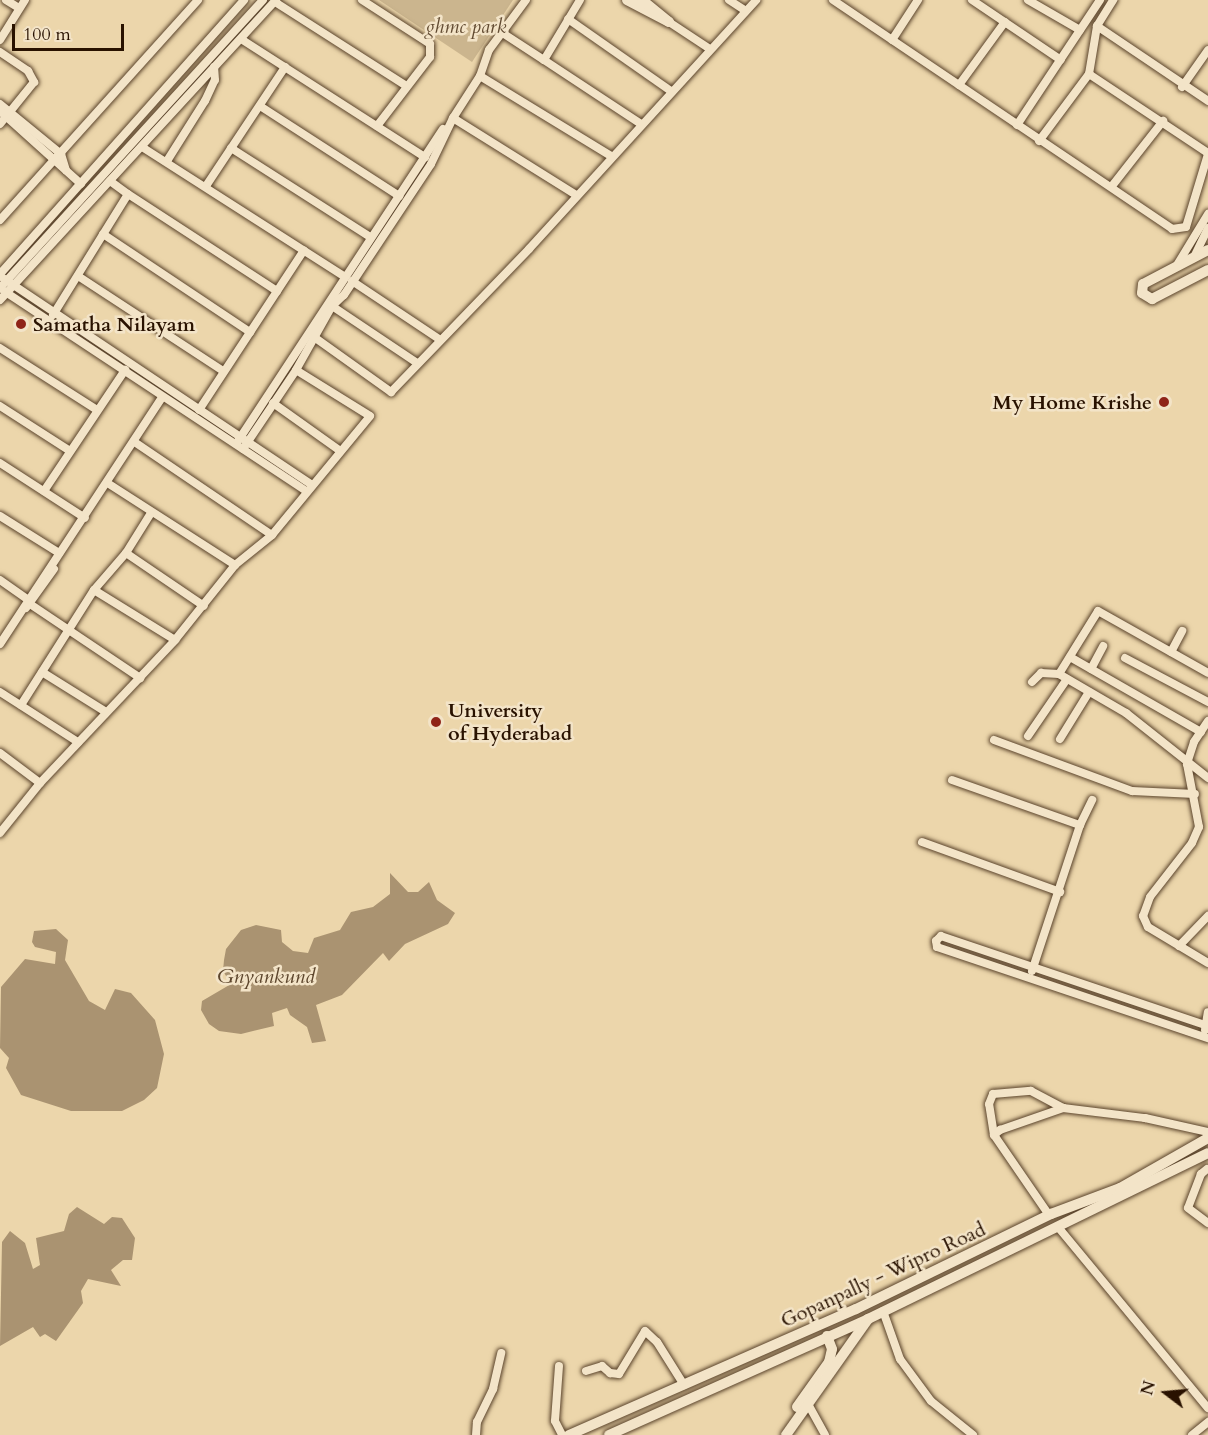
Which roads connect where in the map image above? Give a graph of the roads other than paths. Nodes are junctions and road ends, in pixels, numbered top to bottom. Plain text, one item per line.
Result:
1 (6, 0) edge
2 (25, 0) edge
3 (198, 0) edge
4 (244, 0) edge
5 (263, 0) edge
6 (362, 0) edge
7 (520, 0) edge
8 (526, 0) edge
9 (580, 0) edge
10 (627, 0) edge
11 (642, 0) edge
12 (729, 0) edge
13 (756, 0) edge
14 (833, 0) edge
15 (918, 0) edge
16 (972, 0) edge
17 (1028, 0) edge
18 (1100, 0) edge
19 (1113, 0) edge
20 (275, 1) edge
21 (19, 8) junction
22 (747, 11) junction
23 (568, 19) junction
24 (669, 22) junction
25 (1005, 22) junction
26 (1097, 26) junction
27 (1080, 30) junction
28 (501, 32) junction
29 (241, 39) junction
30 (0, 40) edge
31 (892, 40) junction
32 (710, 49) junction
33 (1208, 50) edge
34 (0, 52) edge
35 (544, 60) junction
36 (1061, 60) junction
37 (214, 67) junction
38 (285, 67) junction
39 (1089, 74) junction
40 (480, 76) junction
41 (405, 85) junction
42 (959, 85) junction
43 (1182, 87) junction
44 (671, 91) junction
45 (1208, 101) edge
46 (0, 104) edge
47 (260, 106) junction
48 (6, 113) edge
49 (453, 118) junction
50 (1163, 121) junction
51 (0, 124) edge
52 (640, 124) junction
53 (1017, 125) junction
54 (377, 126) junction
55 (1039, 141) junction
56 (142, 147) junction
57 (231, 148) junction
58 (1208, 154) edge
59 (611, 156) junction
60 (58, 157) junction
61 (424, 157) junction
62 (167, 161) junction
63 (110, 181) junction
64 (79, 182) junction
65 (206, 186) junction
66 (1112, 186) junction
67 (87, 190) junction
68 (128, 194) junction
69 (576, 195) junction
70 (399, 196) junction
71 (93, 197) junction
72 (1208, 214) edge
73 (0, 220) edge
74 (1208, 228) edge
75 (103, 234) junction
76 (370, 237) junction
77 (304, 250) junction
78 (1208, 250) edge
79 (1195, 255) junction
80 (1177, 265) junction
81 (1208, 270) edge
82 (78, 276) junction
83 (344, 276) junction
84 (352, 281) junction
85 (4, 284) edge
86 (277, 291) junction
87 (340, 292) junction
88 (0, 300) edge
89 (332, 306) junction
90 (53, 315) junction
91 (250, 332) junction
92 (314, 338) junction
93 (439, 339) junction
94 (0, 348) edge
95 (130, 363) junction
96 (417, 363) junction
97 (296, 370) junction
98 (223, 371) junction
99 (124, 372) junction
100 (171, 392) junction
101 (164, 399) junction
102 (273, 403) junction
103 (0, 406) edge
104 (97, 410) junction
105 (199, 410) junction
106 (136, 443) junction
107 (242, 443) junction
108 (339, 450) junction
109 (70, 451) junction
110 (0, 463) edge
111 (109, 484) junction
112 (308, 488) junction
113 (44, 491) junction
114 (152, 513) junction
115 (0, 516) edge
116 (84, 517) junction
117 (272, 535) junction
118 (59, 553) junction
119 (126, 553) junction
120 (236, 566) junction
121 (0, 580) edge
122 (94, 590) junction
123 (28, 602) junction
124 (204, 606) junction
125 (69, 631) junction
126 (1182, 631) dead end
127 (1, 638) edge
128 (174, 640) junction
129 (1104, 646) dead end
130 (1171, 652) junction
131 (1070, 657) junction
132 (1125, 658) dead end
133 (1091, 669) junction
134 (42, 672) junction
135 (1208, 673) edge
136 (1063, 676) junction
137 (140, 678) junction
138 (1032, 682) dead end
139 (0, 692) edge
140 (1089, 692) junction
141 (1208, 702) edge
142 (21, 705) junction
143 (106, 712) junction
144 (1208, 721) edge
145 (1201, 732) junction
146 (1028, 736) dead end
147 (1060, 739) dead end
148 (994, 740) dead end
149 (78, 742) junction
150 (0, 753) edge
151 (1187, 764) junction
152 (1208, 778) edge
153 (952, 780) dead end
154 (40, 783) junction
155 (1195, 794) junction
156 (1092, 800) dead end
157 (1080, 825) junction
158 (0, 833) edge
159 (922, 842) dead end
160 (1060, 892) junction
161 (1208, 916) edge
162 (1179, 946) junction
163 (1208, 963) edge
164 (1033, 966) junction
165 (1030, 977) junction
166 (1208, 1012) edge
167 (1206, 1026) edge
168 (1207, 1037) edge
169 (1063, 1108) junction
170 (1208, 1132) edge
171 (994, 1135) junction
172 (1208, 1138) edge
173 (1204, 1156) edge
174 (1208, 1169) edge
175 (1049, 1215) junction
176 (1208, 1224) edge
177 (1058, 1227) junction
178 (883, 1311) junction
179 (868, 1319) junction
180 (827, 1336) junction
181 (501, 1353) dead end
182 (559, 1366) dead end
183 (586, 1371) dead end
184 (678, 1388) junction
185 (660, 1396) junction
186 (679, 1404) junction
187 (808, 1404) junction
188 (1208, 1408) edge
189 (666, 1410) junction
190 (1208, 1422) edge
191 (476, 1435) edge
192 (562, 1435) edge
193 (569, 1435) edge
194 (609, 1435) edge
195 (778, 1435) edge
196 (786, 1435) edge
197 (825, 1435) edge
198 (973, 1435) edge
199 (1192, 1435) edge

1 - 21 street
2 - 21 street
3 - 60 street
4 - 64 street
5 - 67 street
6 - 41 street
7 - 61 street
8 - 28 street
9 - 23 street
10 - 24 main road
11 - 24 main road
12 - 22 street
13 - 22 street
14 - 31 street
15 - 31 street
16 - 25 street
17 - 27 street
18 - 27 street
19 - 26 street
20 - 29 street
20 - 41 street
21 - 30 street
22 - 32 street
23 - 35 street
23 - 44 street
24 - 32 street
25 - 36 street
25 - 42 street
26 - 39 street
26 - 43 street
27 - 36 street
28 - 35 street
28 - 40 street
29 - 37 street
29 - 38 street
31 - 42 street
32 - 44 street
33 - 43 street
34 - 48 street
35 - 52 street
36 - 53 street
37 - 56 street
37 - 62 street
38 - 47 street
38 - 54 street
39 - 50 street
39 - 55 street
40 - 49 street
40 - 59 street
41 - 54 street
42 - 53 street
43 - 45 street
44 - 52 street
46 - 48 street
47 - 57 street
47 - 70 street
48 - 51 street
48 - 60 street
49 - 69 street
49 - 84 street
50 - 58 street
50 - 66 street
52 - 59 street
53 - 55 street
54 - 61 street
55 - 66 street
56 - 62 street
56 - 63 street
57 - 65 street
57 - 76 street
58 - 66 street
59 - 69 street
60 - 64 street
60 - 73 street
61 - 70 street
62 - 65 street
63 - 68 street
63 - 71 street
64 - 67 street
64 - 85 street
65 - 77 street
67 - 71 street
67 - 85 street
68 - 75 street
68 - 86 street
69 - 93 street
70 - 76 street
71 - 85 street
72 - 80 street
74 - 79 street
75 - 82 street
75 - 91 street
76 - 83 street
77 - 83 street
77 - 86 street
78 - 79 main road
79 - 80 main road
80 - 81 main road
82 - 90 street
82 - 98 street
83 - 87 street
84 - 87 street
84 - 93 street
85 - 88 street
85 - 90 street
85 - 99 street
86 - 91 street
87 - 89 street
87 - 107 street
89 - 92 street
89 - 96 street
90 - 95 street
91 - 98 street
92 - 96 street
92 - 97 street
93 - 96 street
94 - 104 street
95 - 99 street
95 - 100 street
97 - 102 street
97 - 108 street
98 - 105 street
99 - 101 street
99 - 104 street
100 - 101 street
100 - 105 street
101 - 106 street
101 - 107 street
101 - 116 street
102 - 107 street
102 - 108 street
103 - 109 street
104 - 109 street
105 - 107 street
106 - 111 street
106 - 117 street
107 - 112 street
108 - 112 street
109 - 113 street
110 - 113 street
111 - 114 street
111 - 116 street
112 - 117 street
113 - 116 street
114 - 119 street
114 - 120 street
115 - 118 street
116 - 118 street
116 - 123 street
117 - 120 street
118 - 123 street
119 - 122 street
119 - 124 street
120 - 124 street
121 - 123 street
122 - 125 street
122 - 128 street
123 - 125 street
123 - 127 street
124 - 128 street
125 - 134 street
125 - 137 street
126 - 130 street
128 - 137 street
129 - 133 street
130 - 131 street
130 - 135 street
131 - 133 street
131 - 136 street
132 - 141 street
133 - 145 street
134 - 142 street
134 - 143 street
136 - 138 street
136 - 140 street
136 - 146 street
137 - 143 street
139 - 142 street
140 - 147 street
140 - 151 street
142 - 149 street
143 - 149 street
144 - 145 street
145 - 151 street
148 - 155 street
149 - 154 street
150 - 154 street
151 - 152 street
151 - 155 street
153 - 157 street
154 - 158 street
155 - 162 street
156 - 157 street
157 - 160 street
159 - 160 street
160 - 164 street
161 - 162 street
162 - 163 street
164 - 165 street
164 - 165 street
164 - 167 street
165 - 168 street
166 - 167 street
167 - 168 street
169 - 170 street
169 - 171 street
169 - 171 street
171 - 175 street
172 - 175 main road, Gopanpally - Wipro Road
173 - 174 street
173 - 177 main road, Gopanpally - Wipro Road
174 - 176 street
175 - 184 main road, Gopanpally - Wipro Road
177 - 178 main road, Gopanpally - Wipro Road
177 - 188 street
178 - 179 main road, Gopanpally - Wipro Road
178 - 198 street
179 - 180 main road, Gopanpally - Wipro Road
179 - 187 main road
180 - 186 main road, Gopanpally - Wipro Road
180 - 195 main road
181 - 191 street
182 - 192 street
183 - 184 street
184 - 185 main road, Gopanpally - Wipro Road
184 - 186 main road
185 - 189 main road
185 - 193 main road, Gopanpally - Wipro Road
186 - 189 main road, Gopanpally - Wipro Road
187 - 196 main road
187 - 197 street
189 - 194 main road, Gopanpally - Wipro Road
190 - 199 street

